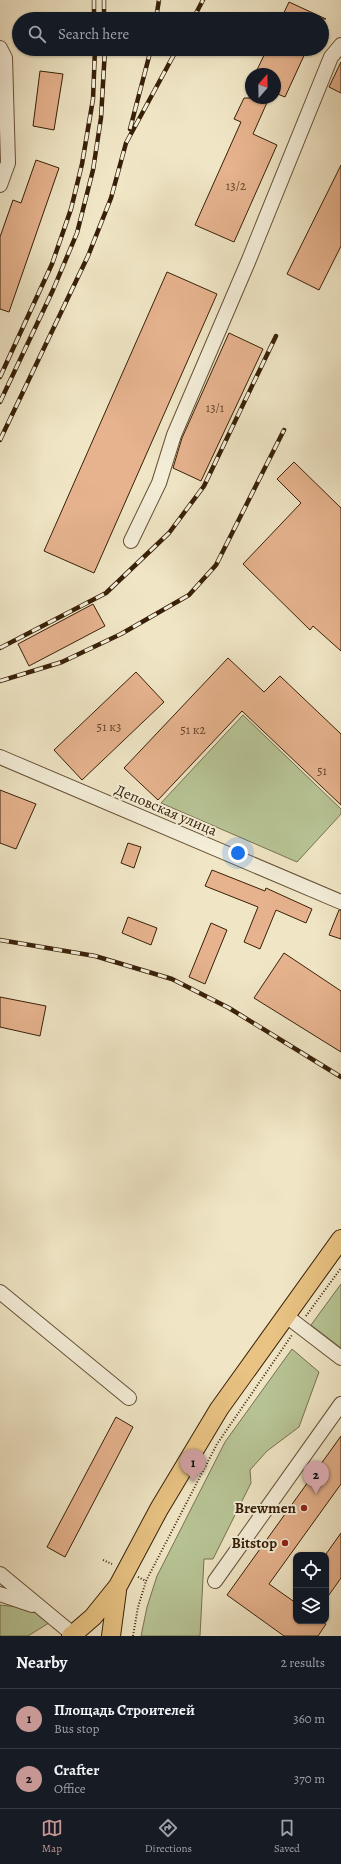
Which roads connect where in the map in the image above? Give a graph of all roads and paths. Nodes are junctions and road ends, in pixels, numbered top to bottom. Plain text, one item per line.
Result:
1 (341, 45) edge
2 (0, 48) edge
3 (0, 185) edge
4 (131, 541) dead end
5 (0, 758) edge
6 (341, 902) edge
7 (341, 1239) edge
8 (341, 1268) edge
9 (0, 1292) edge
10 (292, 1320) junction
11 (341, 1358) edge
12 (129, 1398) dead end
13 (341, 1404) edge
14 (103, 1560) dead end
15 (0, 1574) edge
16 (122, 1579) junction
17 (215, 1580) dead end
18 (146, 1581) junction
19 (0, 1594) edge
20 (40, 1608) junction
21 (73, 1635) edge
22 (111, 1636) edge
23 (133, 1636) edge

1 - 4 street
2 - 3 street
5 - 6 street, Деповская улица
7 - 10 main road
8 - 10 path
9 - 12 street
10 - 11 street
10 - 16 main road
10 - 18 path
13 - 17 street
14 - 16 path
15 - 20 street
16 - 18 path
16 - 21 main road
16 - 22 main road
18 - 23 path
19 - 20 street
20 - 21 street

